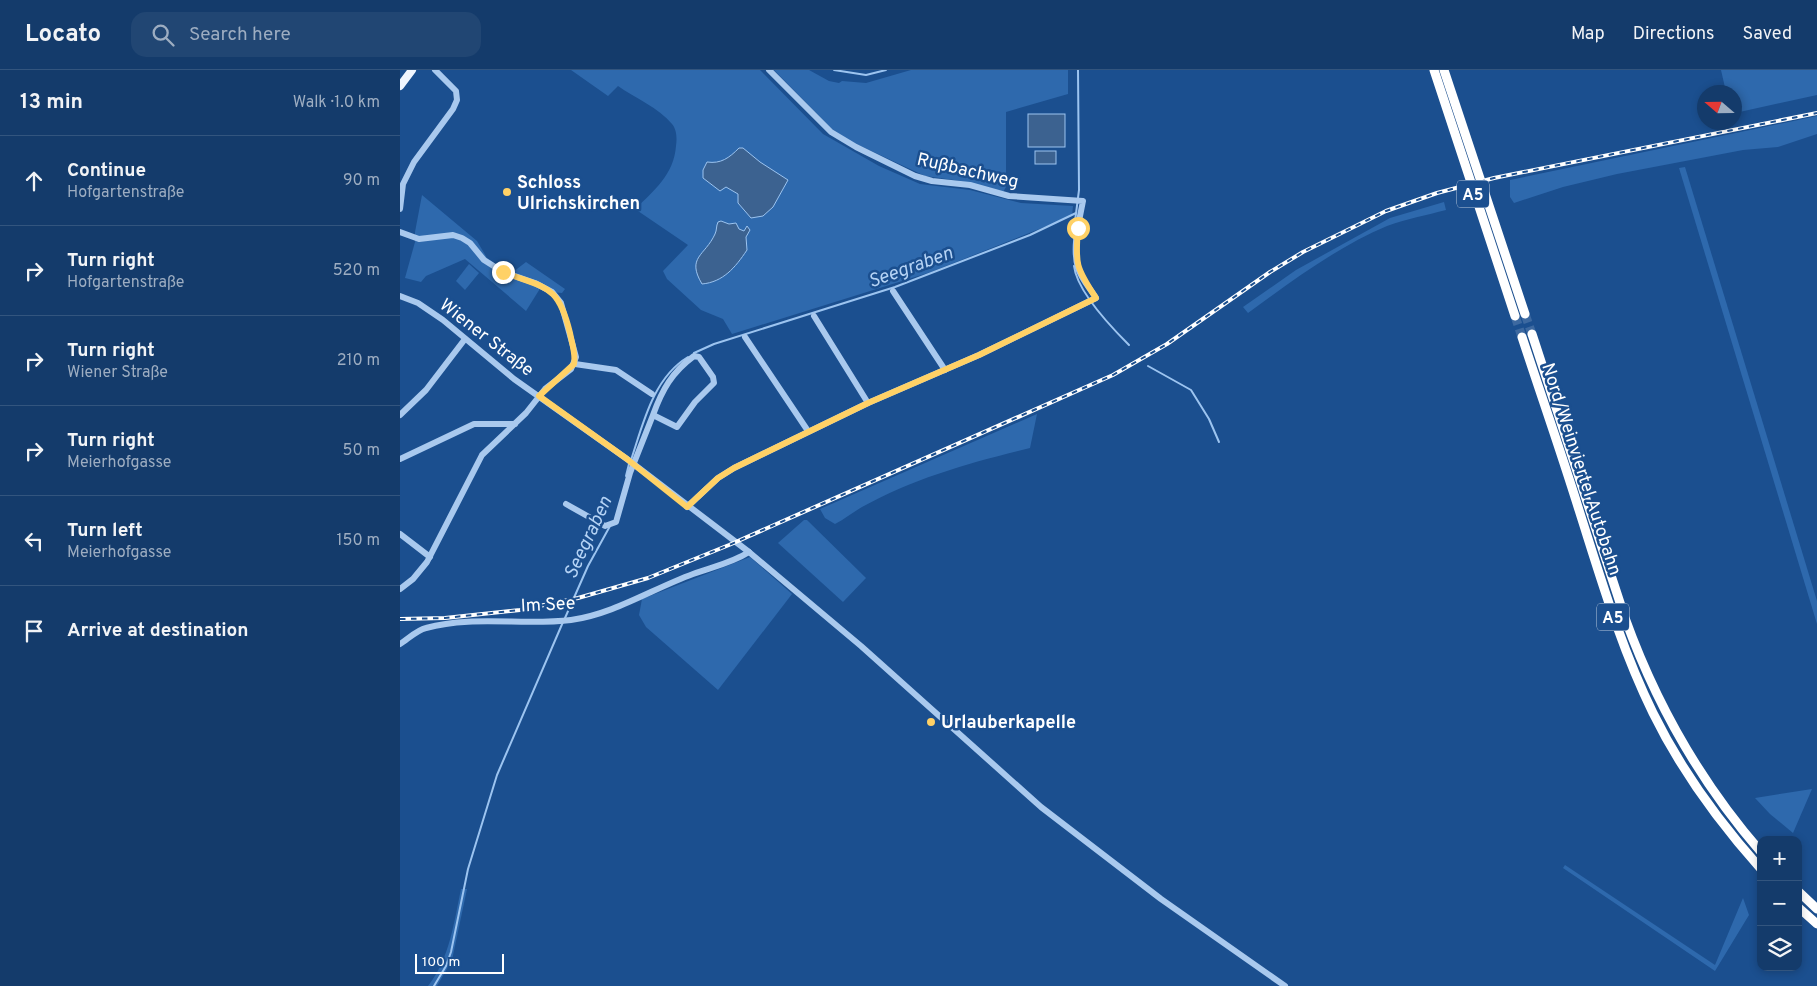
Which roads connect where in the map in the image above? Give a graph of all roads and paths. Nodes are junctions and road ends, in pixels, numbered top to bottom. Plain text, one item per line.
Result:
1 (412, 70) edge
2 (435, 70) edge
3 (769, 70) edge
4 (1434, 70) edge
5 (1444, 70) edge
6 (400, 86) edge
7 (400, 209) edge
8 (400, 232) edge
9 (893, 291) dead end
10 (400, 296) edge
11 (1525, 314) tunnel mouth
12 (814, 316) dead end
13 (1515, 316) tunnel mouth
14 (1532, 334) tunnel mouth
15 (745, 337) dead end
16 (1522, 337) tunnel mouth
17 (465, 339) junction
18 (574, 364) junction
19 (944, 370) junction
20 (652, 394) dead end
21 (539, 396) junction
22 (868, 403) junction
23 (400, 415) edge
24 (652, 415) junction
25 (515, 424) junction
26 (808, 431) junction
27 (400, 459) edge
28 (631, 462) junction
29 (566, 504) dead end
30 (687, 507) junction
31 (400, 534) edge
32 (749, 552) junction
33 (430, 556) junction
34 (400, 589) edge
35 (400, 644) edge
36 (1757, 847) edge
37 (1757, 864) edge
38 (1802, 895) edge
39 (1817, 909) edge
40 (1802, 911) edge
41 (1817, 924) edge
42 (1285, 986) edge

1 - 6 main road
2 - 7 street
3 - 19 street, Rußbachweg
4 - 13 highway, A5
5 - 11 highway, A5
8 - 18 street
9 - 19 street
10 - 17 street, Wiener Straße
12 - 22 street
14 - 36 highway, Nord/Weinviertel Autobahn / A5
15 - 26 street
16 - 37 highway, Nord/Weinviertel Autobahn / A5
17 - 21 street, Wiener Straße
17 - 23 street
18 - 20 street
18 - 21 street
19 - 22 street
21 - 25 street
21 - 28 street, Wiener Straße
22 - 26 street
24 - 24 street
24 - 28 street
25 - 27 street
25 - 33 street
26 - 30 street
28 - 29 street
28 - 30 street, Wiener Straße
30 - 32 street, Wiener Straße
31 - 33 street
32 - 35 street, Im See
32 - 42 street, Wiener Straße
33 - 34 street
38 - 39 highway
40 - 41 highway

